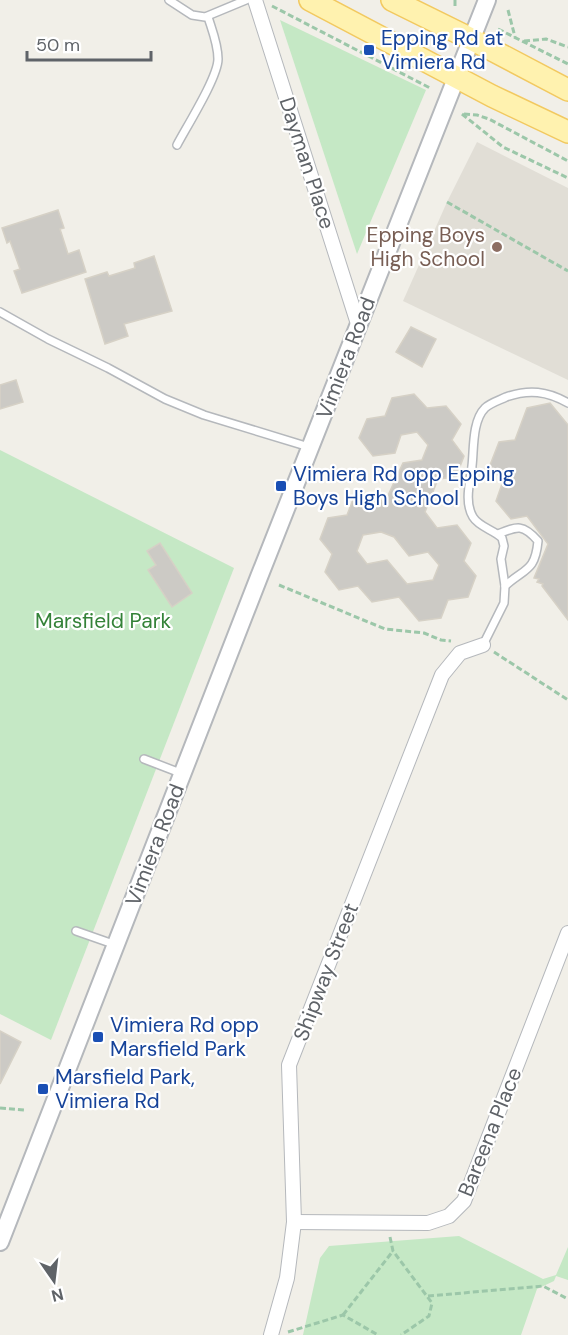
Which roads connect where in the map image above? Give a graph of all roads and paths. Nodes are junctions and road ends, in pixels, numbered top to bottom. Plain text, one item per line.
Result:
1 (169, 0) edge
2 (246, 0) edge
3 (255, 0) edge
4 (310, 0) edge
5 (392, 0) edge
6 (455, 0) edge
7 (487, 0) edge
8 (270, 6) dead end
9 (455, 7) dead end
10 (508, 10) dead end
11 (208, 17) junction
12 (498, 29) dead end
13 (515, 37) junction
14 (471, 39) junction
15 (522, 41) junction
16 (568, 47) edge
17 (568, 64) edge
18 (457, 78) junction
19 (430, 88) dead end
20 (568, 90) edge
21 (568, 132) edge
22 (177, 145) dead end
23 (568, 161) edge
24 (568, 178) edge
25 (447, 202) dead end
26 (568, 271) edge
27 (0, 312) edge
28 (359, 327) junction
29 (568, 404) edge
30 (311, 448) junction
31 (498, 534) junction
32 (279, 585) dead end
33 (505, 586) junction
34 (451, 641) dead end
35 (483, 645) junction
36 (568, 700) edge
37 (144, 759) dead end
38 (183, 774) junction
39 (76, 931) dead end
40 (568, 933) edge
41 (116, 945) junction
42 (0, 1108) edge
43 (25, 1110) dead end
44 (294, 1222) junction
45 (388, 1223) junction
46 (0, 1242) edge
47 (393, 1251) junction
48 (428, 1296) junction
49 (568, 1299) edge
50 (343, 1315) junction
51 (271, 1335) edge
52 (278, 1335) edge
53 (378, 1335) edge
54 (401, 1335) edge

1 - 11 lane
2 - 11 lane
3 - 28 street, Dayman Place
4 - 18 main road
5 - 14 main road
6 - 9 path
7 - 14 street, Vimiera Road
8 - 19 path
10 - 13 path
11 - 22 lane
12 - 13 path
13 - 15 path
14 - 18 street, Vimiera Road
14 - 20 main road
15 - 16 path
15 - 17 path
18 - 21 main road
18 - 28 street, Vimiera Road
23 - 24 path
25 - 26 path
27 - 30 lane
28 - 30 street, Vimiera Road
29 - 31 lane
30 - 38 street, Vimiera Road
31 - 33 lane
31 - 33 lane
32 - 34 path
33 - 35 lane
35 - 36 path
35 - 44 street, Shipway Street
37 - 38 lane
38 - 41 street, Vimiera Road
39 - 41 lane
40 - 45 street, Bareena Place
41 - 46 street, Vimiera Road
42 - 43 path
44 - 45 street, Bareena Place
44 - 51 street, Shipway Street
45 - 47 path
47 - 48 path
47 - 50 path
48 - 49 path
48 - 54 path
50 - 52 path
50 - 53 path

